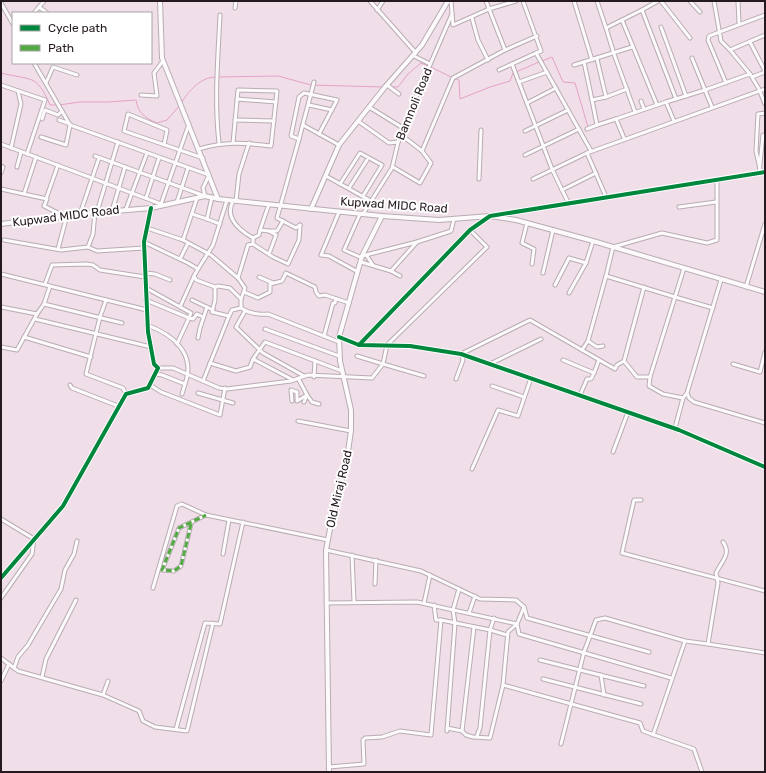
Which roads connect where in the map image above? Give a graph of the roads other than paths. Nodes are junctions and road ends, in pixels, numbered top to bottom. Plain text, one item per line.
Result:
1 (44, 1) edge
2 (160, 1) edge
3 (236, 1) edge
4 (370, 1) edge
5 (382, 1) edge
6 (449, 1) edge
7 (486, 1) edge
8 (516, 1) edge
9 (523, 1) edge
10 (574, 1) edge
11 (596, 1) edge
12 (656, 1) edge
13 (661, 1) edge
14 (690, 1) edge
15 (714, 1) edge
16 (738, 1) edge
17 (1, 3) edge
18 (38, 7) junction
19 (235, 8) dead end
20 (378, 10) junction
21 (489, 10) junction
22 (642, 10) junction
23 (35, 12) edge
24 (46, 12) edge
25 (700, 12) dead end
26 (452, 14) junction
27 (220, 15) dead end
28 (765, 15) edge
29 (472, 18) junction
30 (622, 20) junction
31 (12, 22) edge
32 (739, 23) junction
33 (661, 27) dead end
34 (606, 28) junction
35 (720, 30) junction
36 (537, 36) junction
37 (765, 36) edge
38 (690, 38) dead end
39 (750, 42) junction
40 (632, 47) junction
41 (505, 50) junction
42 (730, 50) junction
43 (536, 53) junction
44 (614, 54) junction
45 (415, 55) junction
46 (692, 58) dead end
47 (597, 59) junction
48 (488, 60) junction
49 (592, 60) junction
50 (163, 61) junction
51 (584, 62) junction
52 (35, 64) edge
53 (430, 64) junction
54 (512, 64) junction
55 (574, 65) dead end
56 (499, 70) dead end
57 (765, 71) edge
58 (547, 72) junction
59 (750, 74) junction
60 (77, 75) dead end
61 (752, 77) junction
62 (314, 82) dead end
63 (519, 82) junction
64 (46, 83) junction
65 (726, 83) junction
66 (1, 85) edge
67 (387, 85) junction
68 (556, 88) junction
69 (765, 89) edge
70 (627, 90) junction
71 (705, 90) junction
72 (760, 90) junction
73 (18, 91) junction
74 (399, 94) dead end
75 (141, 95) dead end
76 (312, 95) junction
77 (686, 96) junction
78 (606, 97) junction
79 (237, 99) junction
80 (676, 99) junction
81 (592, 100) junction
82 (641, 101) dead end
83 (276, 102) junction
84 (666, 102) junction
85 (527, 103) junction
86 (765, 104) edge
87 (309, 105) junction
88 (657, 105) junction
89 (369, 107) junction
90 (712, 107) junction
91 (332, 110) junction
92 (568, 110) junction
93 (644, 110) junction
94 (62, 111) junction
95 (635, 112) junction
96 (765, 112) edge
97 (42, 119) dead end
98 (616, 119) junction
99 (59, 120) dead end
100 (235, 120) junction
101 (274, 121) junction
102 (358, 121) junction
103 (674, 121) junction
104 (70, 124) junction
105 (189, 124) junction
106 (303, 125) junction
107 (596, 125) junction
108 (536, 126) junction
109 (403, 128) junction
110 (579, 129) junction
111 (587, 129) dead end
112 (480, 130) dead end
113 (525, 131) dead end
114 (319, 134) junction
115 (400, 134) junction
116 (765, 135) edge
117 (41, 137) dead end
118 (624, 138) junction
119 (299, 139) junction
120 (118, 142) junction
121 (398, 142) junction
122 (219, 143) junction
123 (233, 143) junction
124 (1, 144) edge
125 (249, 144) junction
126 (339, 144) junction
127 (164, 145) junction
128 (544, 146) junction
129 (10, 148) junction
130 (199, 149) junction
131 (179, 150) junction
132 (422, 151) junction
133 (21, 152) junction
134 (589, 152) junction
135 (147, 153) junction
136 (26, 154) junction
137 (526, 155) dead end
138 (95, 156) dead end
139 (36, 157) junction
140 (99, 158) junction
141 (159, 158) junction
142 (203, 158) junction
143 (367, 160) dead end
144 (112, 162) junction
145 (175, 164) junction
146 (58, 165) junction
147 (1, 166) edge
148 (17, 167) dead end
149 (125, 167) junction
150 (392, 167) junction
151 (188, 168) junction
152 (552, 169) junction
153 (760, 169) junction
154 (139, 172) junction
155 (765, 172) edge
156 (1, 173) edge
157 (596, 173) junction
158 (759, 174) junction
159 (209, 175) junction
160 (326, 176) junction
161 (153, 177) junction
162 (92, 179) junction
163 (479, 179) dead end
164 (533, 179) dead end
165 (717, 180) junction
166 (168, 182) junction
167 (105, 184) junction
168 (340, 184) junction
169 (181, 187) junction
170 (118, 188) junction
171 (349, 188) junction
172 (1, 189) edge
173 (562, 190) junction
174 (131, 193) junction
175 (24, 194) junction
176 (205, 196) junction
177 (363, 196) junction
178 (606, 197) junction
179 (146, 198) junction
180 (197, 198) junction
181 (212, 198) junction
182 (46, 199) junction
183 (218, 199) junction
184 (227, 200) junction
185 (235, 201) junction
186 (372, 201) junction
187 (177, 202) junction
188 (716, 202) junction
189 (269, 204) junction
190 (569, 204) junction
191 (161, 205) junction
192 (279, 205) junction
193 (679, 207) dead end
194 (151, 208) junction
195 (126, 209) junction
196 (311, 209) junction
197 (112, 211) junction
198 (96, 212) junction
199 (339, 212) junction
200 (80, 214) junction
201 (192, 214) junction
202 (362, 214) junction
203 (66, 215) junction
204 (382, 216) junction
205 (490, 216) junction
206 (207, 219) junction
207 (454, 219) junction
208 (283, 221) junction
209 (527, 223) junction
210 (1, 224) edge
211 (220, 224) junction
212 (765, 224) edge
213 (147, 228) junction
214 (260, 230) junction
215 (470, 230) junction
216 (553, 230) junction
217 (269, 231) junction
218 (253, 238) junction
219 (4, 240) dead end
220 (183, 240) junction
221 (593, 240) junction
222 (144, 242) junction
223 (417, 242) junction
224 (188, 243) junction
225 (253, 244) junction
226 (88, 247) junction
227 (613, 247) junction
228 (144, 248) junction
229 (58, 249) junction
230 (207, 253) junction
231 (269, 254) junction
232 (363, 258) junction
233 (180, 259) junction
234 (586, 263) junction
235 (288, 264) junction
236 (532, 264) dead end
237 (373, 266) junction
238 (684, 268) junction
239 (198, 269) junction
240 (391, 271) junction
241 (358, 272) junction
242 (286, 273) junction
243 (543, 273) dead end
244 (1, 274) edge
245 (145, 275) junction
246 (194, 276) junction
247 (400, 276) dead end
248 (606, 276) junction
249 (258, 277) dead end
250 (238, 278) junction
251 (170, 280) dead end
252 (722, 280) junction
253 (273, 283) junction
254 (45, 284) junction
255 (555, 285) dead end
256 (50, 286) junction
257 (215, 287) junction
258 (644, 287) junction
259 (746, 287) junction
260 (146, 288) junction
261 (244, 292) junction
262 (765, 292) edge
263 (569, 293) dead end
264 (675, 297) junction
265 (241, 299) junction
266 (336, 299) junction
267 (106, 300) junction
268 (146, 300) junction
269 (192, 300) dead end
270 (349, 303) junction
271 (44, 304) junction
272 (1, 307) edge
273 (180, 307) junction
274 (207, 307) junction
275 (241, 308) junction
276 (713, 308) junction
277 (147, 310) junction
278 (213, 310) junction
279 (245, 311) junction
280 (37, 314) junction
281 (229, 316) junction
282 (100, 317) junction
283 (203, 317) junction
284 (189, 318) junction
285 (35, 319) junction
286 (122, 323) dead end
287 (147, 325) junction
288 (265, 329) dead end
289 (96, 334) junction
290 (324, 336) junction
291 (24, 337) junction
292 (198, 338) dead end
293 (541, 339) dead end
294 (339, 340) junction
295 (588, 341) junction
296 (177, 344) junction
297 (359, 345) junction
298 (387, 345) junction
299 (603, 346) dead end
300 (1, 347) edge
301 (151, 347) junction
302 (260, 349) junction
303 (582, 350) junction
304 (765, 352) edge
305 (461, 354) junction
306 (339, 356) junction
307 (357, 356) dead end
308 (92, 357) junction
309 (253, 359) junction
310 (564, 360) dead end
311 (599, 360) junction
312 (315, 361) junction
313 (624, 362) junction
314 (210, 363) junction
315 (383, 364) junction
316 (490, 364) junction
317 (733, 364) dead end
318 (158, 368) junction
319 (342, 371) junction
320 (594, 373) junction
321 (155, 374) junction
322 (188, 375) junction
323 (304, 376) junction
324 (424, 376) dead end
325 (314, 377) junction
326 (344, 377) junction
327 (650, 377) junction
328 (298, 378) junction
329 (531, 378) junction
330 (456, 379) dead end
331 (293, 380) junction
332 (203, 381) junction
333 (185, 384) junction
334 (70, 385) dead end
335 (150, 385) junction
336 (492, 386) dead end
337 (225, 388) junction
338 (297, 392) junction
339 (198, 393) dead end
340 (687, 393) junction
341 (126, 394) junction
342 (182, 394) dead end
343 (307, 395) junction
344 (580, 395) junction
345 (524, 397) junction
346 (683, 398) junction
347 (223, 400) junction
348 (292, 402) dead end
349 (304, 402) dead end
350 (233, 403) dead end
351 (319, 404) dead end
352 (118, 406) junction
353 (628, 412) junction
354 (298, 421) dead end
355 (765, 423) edge
356 (675, 428) junction
357 (351, 431) junction
358 (613, 452) dead end
359 (765, 467) edge
360 (472, 469) dead end
361 (641, 500) dead end
362 (206, 515) junction
363 (1, 518) edge
364 (229, 520) junction
365 (243, 522) junction
366 (191, 524) junction
367 (34, 539) junction
368 (328, 540) junction
369 (78, 541) dead end
370 (723, 542) dead end
371 (326, 550) junction
372 (223, 554) dead end
373 (352, 555) junction
374 (376, 560) junction
375 (430, 576) junction
376 (1, 578) edge
377 (716, 578) junction
378 (375, 584) dead end
379 (152, 588) dead end
380 (459, 589) junction
381 (765, 591) edge
382 (475, 596) junction
383 (1, 598) edge
384 (76, 600) dead end
385 (354, 602) junction
386 (326, 603) junction
387 (424, 603) junction
388 (434, 606) junction
389 (524, 607) junction
390 (453, 610) junction
391 (469, 613) junction
392 (494, 618) junction
393 (441, 620) junction
394 (455, 623) junction
395 (213, 624) junction
396 (517, 624) junction
397 (474, 627) junction
398 (490, 630) junction
399 (507, 635) junction
400 (590, 636) junction
401 (685, 641) junction
402 (708, 644) junction
403 (584, 652) junction
404 (649, 652) dead end
405 (765, 653) edge
406 (1, 658) edge
407 (540, 660) dead end
408 (9, 664) junction
409 (14, 668) junction
410 (580, 670) junction
411 (601, 675) junction
412 (42, 677) junction
413 (671, 678) junction
414 (543, 679) dead end
415 (1, 680) edge
416 (108, 681) dead end
417 (503, 685) junction
418 (644, 686) dead end
419 (575, 687) junction
420 (103, 695) junction
421 (604, 695) junction
422 (571, 704) junction
423 (641, 704) dead end
424 (176, 729) junction
425 (462, 731) junction
426 (653, 735) junction
427 (477, 736) junction
428 (561, 744) dead end
429 (329, 770) edge
430 (702, 772) edge

1 - 18 street
2 - 50 main road
3 - 19 street
4 - 20 street
5 - 20 street
6 - 26 street
6 - 45 main road
7 - 21 street
8 - 21 street
9 - 36 street
10 - 49 street
11 - 34 street
12 - 22 street
13 - 38 street
14 - 25 street
15 - 35 street
16 - 32 street
17 - 31 street
18 - 23 street
18 - 24 street
20 - 45 street
21 - 29 street
21 - 41 street
22 - 30 street
22 - 80 street
26 - 29 street
26 - 53 street, Bamnoli Road
27 - 122 street
28 - 32 street
29 - 48 street
30 - 34 street
30 - 40 street
32 - 35 street
33 - 77 street
34 - 44 street
35 - 42 street
35 - 65 street
36 - 41 street
36 - 43 street
37 - 39 street
39 - 42 street
39 - 57 street
40 - 44 street
40 - 88 street
41 - 48 street
42 - 59 street
43 - 54 street
43 - 58 street
44 - 47 street
44 - 70 street
45 - 53 street
45 - 67 main road
46 - 71 street
47 - 49 street
47 - 78 street
48 - 132 street
49 - 51 street
50 - 75 street
50 - 105 main road
51 - 55 street
51 - 81 street
52 - 64 street
53 - 109 street, Bamnoli Road
54 - 56 street
54 - 63 street
57 - 61 street
58 - 63 street
58 - 68 street
59 - 61 street
59 - 65 street
60 - 64 street
61 - 72 street
62 - 76 street
63 - 85 street
64 - 94 street
65 - 71 street
66 - 73 street
67 - 74 street
67 - 89 main road
68 - 85 street
68 - 92 street
69 - 72 street
70 - 78 street
70 - 95 street
71 - 77 street
71 - 90 street
72 - 86 street
72 - 90 street
73 - 129 street
73 - 136 street
76 - 87 street
76 - 91 street
76 - 119 street
77 - 80 street
78 - 81 street
79 - 83 street
79 - 83 street
79 - 100 street
80 - 84 street
81 - 107 street
82 - 93 street
83 - 101 street
84 - 88 street
84 - 103 street
85 - 108 street
87 - 91 street
87 - 106 street
88 - 93 street
89 - 102 main road
89 - 109 street
90 - 103 street
91 - 114 street
92 - 108 street
92 - 110 street
93 - 95 street
94 - 97 street
94 - 104 street
95 - 98 street
96 - 153 street
98 - 107 street
98 - 118 street
99 - 104 street
100 - 101 street
100 - 123 street
101 - 125 street
102 - 121 street
102 - 126 main road
103 - 118 street
104 - 117 street
104 - 120 street
105 - 130 main road
105 - 131 street
106 - 114 street
106 - 119 street
107 - 111 street
108 - 113 street
108 - 128 street
109 - 115 street, Bamnoli Road
110 - 128 street
110 - 134 street
112 - 163 street
114 - 126 street
115 - 121 street, Bamnoli Road
115 - 132 street
116 - 153 street
118 - 134 street
119 - 192 street
120 - 135 street
120 - 144 street
121 - 150 street, Bamnoli Road
122 - 123 street
122 - 130 street
123 - 125 street
124 - 129 street
125 - 185 street
126 - 160 main road
127 - 127 street
127 - 131 street
128 - 137 street
128 - 152 street
129 - 133 street
130 - 142 main road
131 - 142 street
131 - 145 street
132 - 150 street
133 - 136 street
133 - 148 street
134 - 152 street
134 - 157 street
135 - 141 street
135 - 154 street
136 - 139 street
138 - 140 street
139 - 146 street
139 - 175 street
140 - 144 street
140 - 162 street
141 - 145 street
141 - 161 street
142 - 159 main road
143 - 171 street
144 - 149 street
144 - 167 street
145 - 151 street
145 - 166 street
146 - 162 street
146 - 182 street
147 - 156 street
149 - 154 street
149 - 170 street
150 - 186 street, Bamnoli Road
151 - 159 street
151 - 169 street
152 - 164 street
152 - 173 street
153 - 158 street
154 - 161 street
154 - 174 street
155 - 158 street
157 - 173 street
157 - 178 street
158 - 165 street
159 - 176 street
159 - 183 main road
160 - 168 street
160 - 196 main road
161 - 166 street
161 - 179 street
162 - 167 street
162 - 200 street
165 - 178 street
165 - 188 street
166 - 169 street
166 - 191 street
167 - 170 street
167 - 198 street
168 - 171 street
168 - 177 street
169 - 176 street
169 - 187 street
170 - 174 street
170 - 197 street
171 - 177 street
172 - 175 street
173 - 190 street
174 - 179 street
174 - 195 street
175 - 182 street
176 - 180 main road, Kupwad MIDC Road
176 - 181 main road, Kupwad MIDC Road
177 - 186 street
178 - 190 street
179 - 191 street
180 - 187 main road, Kupwad MIDC Road
180 - 201 street
181 - 183 main road, Kupwad MIDC Road
181 - 206 street
182 - 203 street
183 - 184 main road, Kupwad MIDC Road
184 - 185 main road, Kupwad MIDC Road
184 - 211 street
185 - 189 main road, Kupwad MIDC Road
185 - 218 street
186 - 202 street, Bamnoli Road
187 - 191 main road, Kupwad MIDC Road
188 - 193 street
188 - 227 street
189 - 192 main road, Kupwad MIDC Road
189 - 214 street
190 - 205 street
191 - 194 main road, Kupwad MIDC Road
192 - 196 main road, Kupwad MIDC Road
192 - 208 street
194 - 195 main road, Kupwad MIDC Road
194 - 213 street
195 - 197 main road, Kupwad MIDC Road
196 - 199 main road, Kupwad MIDC Road
197 - 198 main road, Kupwad MIDC Road
198 - 200 main road, Kupwad MIDC Road
198 - 226 street
199 - 202 main road, Kupwad MIDC Road
199 - 241 street
200 - 203 main road, Kupwad MIDC Road
201 - 206 street
201 - 220 street
202 - 204 main road, Kupwad MIDC Road
202 - 232 street, Bamnoli Road
203 - 210 main road, Kupwad MIDC Road
203 - 229 street
204 - 207 main road, Kupwad MIDC Road
204 - 232 main road, Old Miraj Road
205 - 207 main road, Kupwad MIDC Road
205 - 209 main road, Kupwad MIDC Road
205 - 215 street
206 - 211 street
207 - 223 street
208 - 217 street
208 - 235 street
209 - 216 main road, Kupwad MIDC Road
209 - 236 street
211 - 230 street
212 - 259 street
213 - 220 street
213 - 222 street
214 - 217 street
214 - 218 street
215 - 297 street
215 - 298 street
216 - 221 main road, Kupwad MIDC Road
216 - 243 street
217 - 231 street
218 - 225 street
219 - 229 street
220 - 224 street
221 - 227 main road, Kupwad MIDC Road
221 - 234 street
222 - 228 street
222 - 233 street
223 - 232 street
223 - 240 street
224 - 230 street
224 - 233 street
225 - 231 street
225 - 250 street
226 - 228 street
226 - 229 street
227 - 238 main road, Kupwad MIDC Road
227 - 248 street
228 - 245 street
230 - 239 street
230 - 250 street
231 - 235 street
232 - 237 street
232 - 237 street
232 - 241 main road, Old Miraj Road
233 - 239 street
234 - 255 street
234 - 263 street
235 - 242 street
237 - 240 street
238 - 252 main road, Kupwad MIDC Road
238 - 264 street
239 - 246 street
240 - 247 street
241 - 270 main road, Old Miraj Road
242 - 253 street
242 - 266 street
244 - 254 street
245 - 251 street
245 - 254 street
245 - 260 street
246 - 257 street
246 - 273 street
248 - 258 street
248 - 295 street
249 - 253 street
250 - 261 street
252 - 259 main road, Kupwad MIDC Road
252 - 276 street
253 - 261 street
254 - 256 street
256 - 267 street
256 - 271 street
257 - 265 street
257 - 278 street
258 - 264 street
258 - 313 street
259 - 262 main road, Kupwad MIDC Road
260 - 268 street
260 - 273 street
261 - 265 street
264 - 276 street
264 - 327 street
265 - 275 street
266 - 270 street
266 - 290 street
267 - 277 street
267 - 282 street
268 - 277 street
268 - 284 street
269 - 274 street
270 - 294 main road, Old Miraj Road
271 - 280 street
271 - 282 street
272 - 280 street
273 - 284 street
274 - 278 street
274 - 283 street
275 - 279 street
275 - 281 street
276 - 340 street
277 - 287 street
278 - 281 street
279 - 290 street
279 - 302 street
280 - 285 street
281 - 314 street
282 - 286 street
282 - 289 street
283 - 284 street
283 - 292 street
284 - 296 street
285 - 289 street
285 - 291 street
287 - 296 street
287 - 301 street
288 - 306 street
289 - 301 street
289 - 308 street
290 - 294 street
291 - 300 street
291 - 308 street
293 - 316 street
294 - 297 street
294 - 306 main road, Old Miraj Road
295 - 299 street
295 - 303 street
296 - 322 street
297 - 298 street
298 - 305 street
298 - 315 street
301 - 318 street
302 - 309 street
302 - 312 street
302 - 323 street
303 - 305 street
303 - 311 street
304 - 317 street
305 - 316 street
305 - 330 street
306 - 319 main road, Old Miraj Road
307 - 315 street
308 - 341 street
309 - 314 street
309 - 331 street
310 - 320 street
311 - 313 street
311 - 320 street
312 - 319 street
312 - 325 street
313 - 327 street
314 - 332 street
315 - 324 street
315 - 326 street
316 - 329 street
318 - 321 street
318 - 322 street
319 - 326 main road, Old Miraj Road
320 - 344 street
321 - 333 street
321 - 335 street
322 - 332 street
322 - 333 street
323 - 325 street
323 - 328 street
325 - 326 street
326 - 357 main road, Old Miraj Road
327 - 346 street
328 - 331 street
328 - 343 street
329 - 344 street
329 - 345 street
331 - 337 street
332 - 337 street
333 - 342 street
334 - 352 street
335 - 341 street
335 - 347 street
336 - 345 street
337 - 347 street
338 - 343 street
338 - 343 street
338 - 348 street
339 - 347 street
340 - 346 street
340 - 355 street
341 - 352 street
343 - 349 street
343 - 351 street
344 - 353 street
345 - 360 street
346 - 356 street
347 - 350 street
352 - 367 street
353 - 356 street
353 - 358 street
354 - 357 street
356 - 359 street
357 - 368 main road, Old Miraj Road
361 - 377 street
362 - 364 street
362 - 366 street
362 - 379 street
363 - 367 street
364 - 365 street
364 - 372 street
365 - 368 street
365 - 395 street
366 - 366 street
367 - 376 street
367 - 383 street
368 - 371 main road, Old Miraj Road
369 - 409 street
370 - 377 street
371 - 373 street
371 - 386 main road, Old Miraj Road
373 - 374 street
373 - 385 street
374 - 375 street
374 - 378 street
375 - 380 street
375 - 387 street
377 - 381 street
377 - 402 street
380 - 382 street
380 - 390 street
382 - 389 street
382 - 391 street
384 - 412 street
385 - 386 street
385 - 387 street
386 - 429 main road, Old Miraj Road
387 - 388 street
388 - 390 street
388 - 393 street
389 - 396 street
389 - 400 street
390 - 391 street
390 - 394 street
391 - 392 street
392 - 396 street
392 - 398 street
393 - 394 street
393 - 429 street
394 - 397 street
394 - 425 street
395 - 424 street
395 - 424 street
396 - 399 street
396 - 403 street
397 - 398 street
397 - 425 street
398 - 399 street
398 - 427 street
399 - 417 street
400 - 401 street
400 - 403 street
400 - 404 street
401 - 402 street
401 - 413 street
402 - 405 street
403 - 410 street
403 - 413 street
406 - 408 street
407 - 410 street
408 - 409 street
408 - 415 street
409 - 412 street
410 - 411 street
410 - 419 street
411 - 418 street
411 - 421 street
412 - 420 street
413 - 426 street
414 - 419 street
416 - 420 street
417 - 422 street
417 - 427 street
419 - 421 street
419 - 422 street
420 - 424 street
421 - 423 street
422 - 426 street
422 - 428 street
425 - 427 street
426 - 430 street

